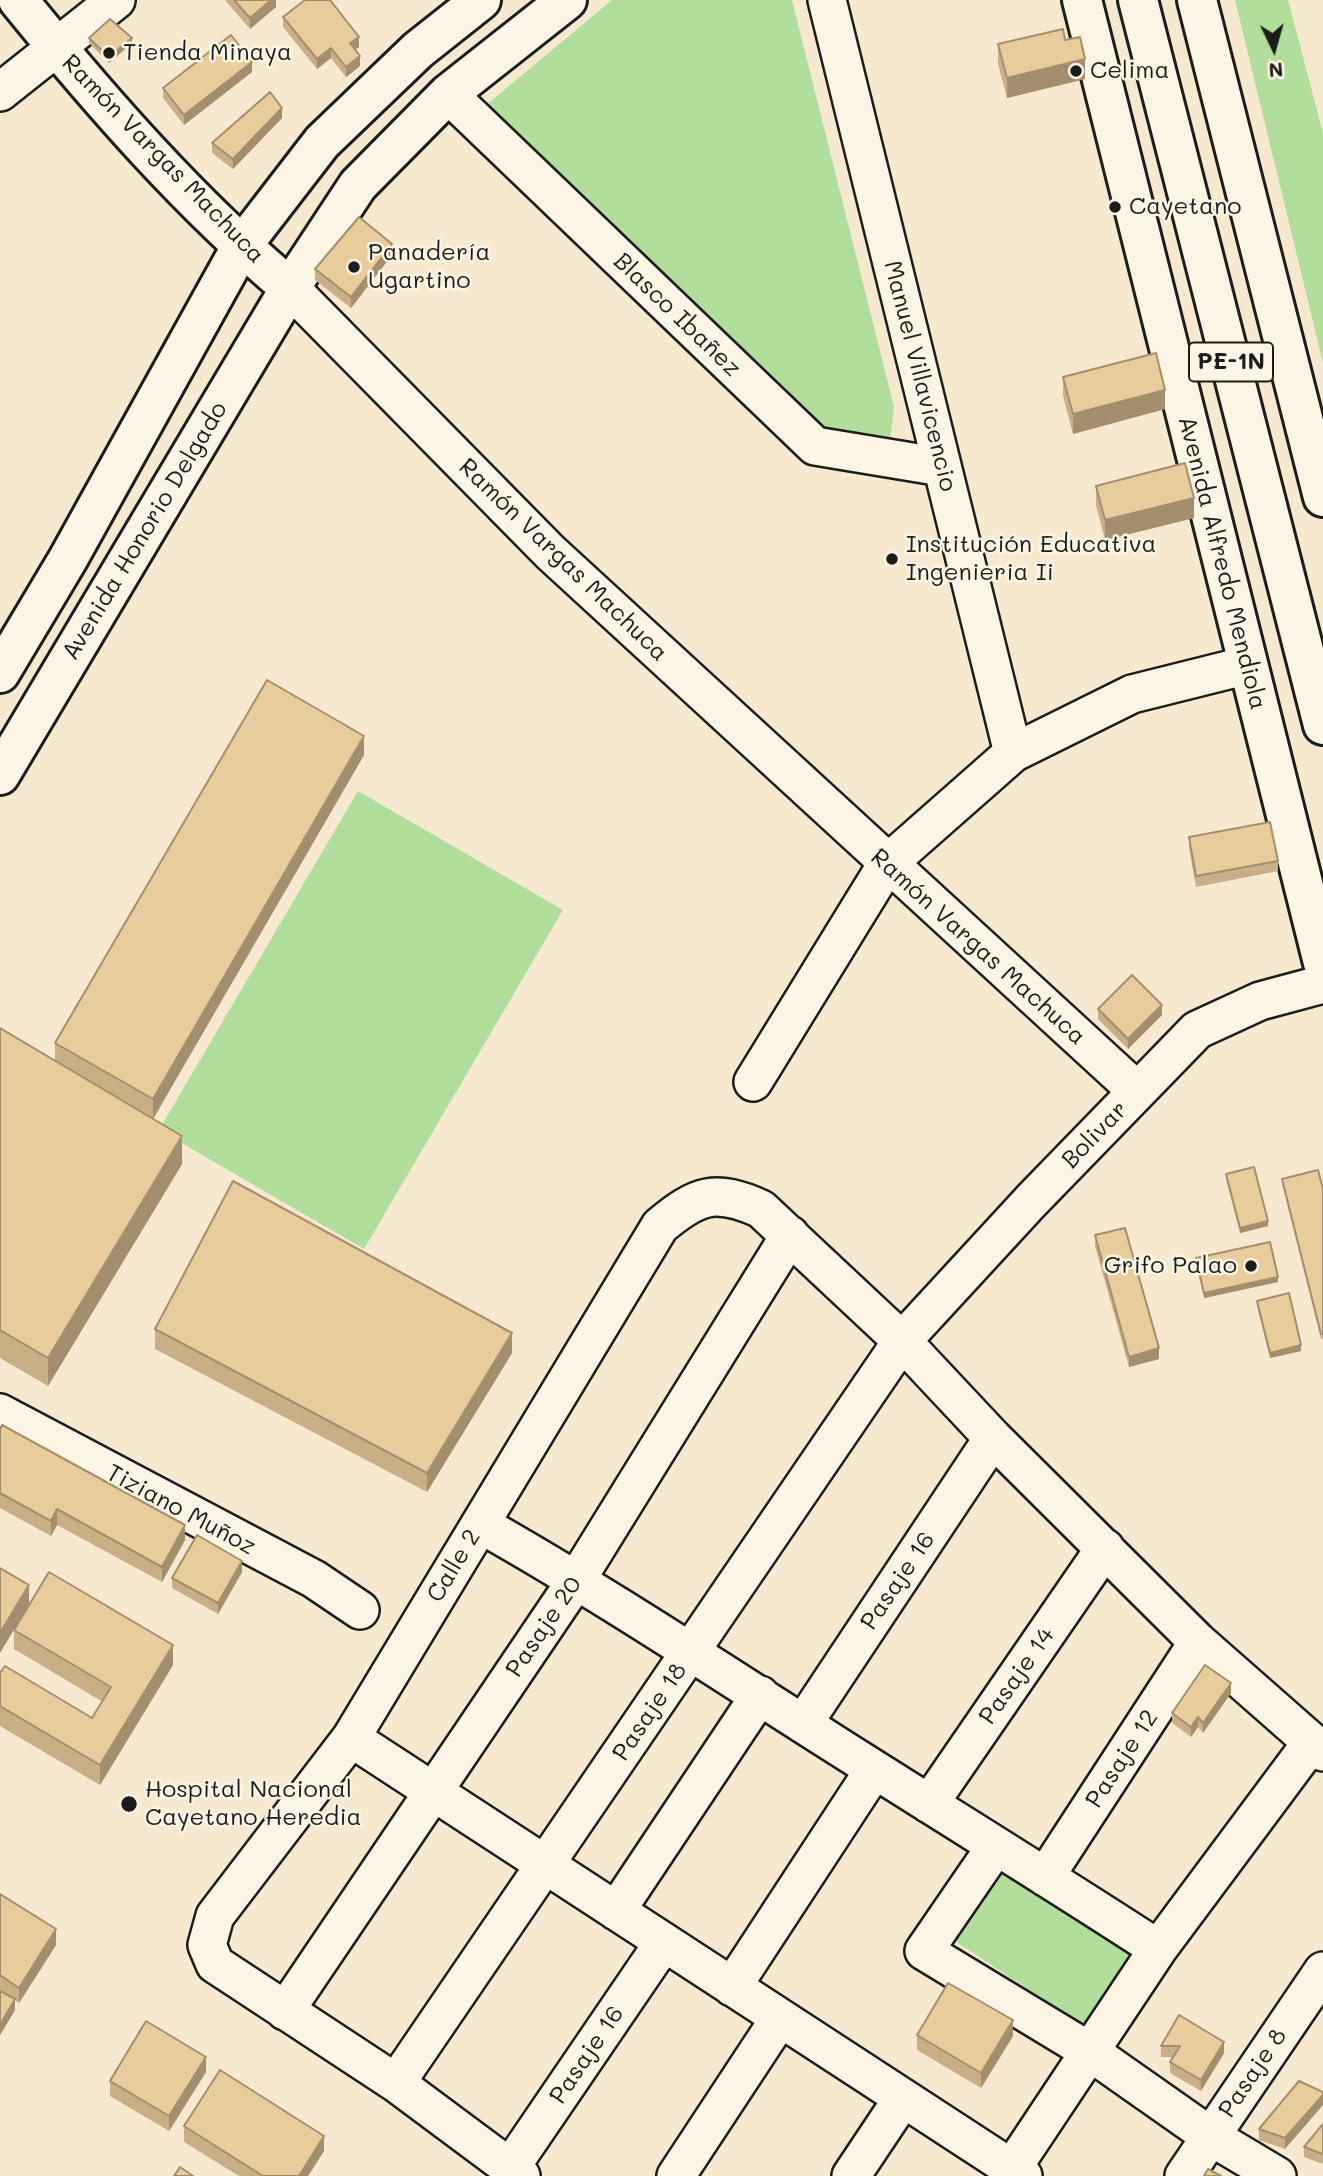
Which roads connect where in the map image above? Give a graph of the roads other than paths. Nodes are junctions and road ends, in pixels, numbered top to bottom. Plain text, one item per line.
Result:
1 (18, 0) edge
2 (116, 0) edge
3 (481, 0) edge
4 (566, 0) edge
5 (827, 0) edge
6 (1082, 0) edge
7 (1138, 0) edge
8 (1196, 0) edge
9 (57, 49) junction
10 (0, 92) edge
11 (448, 94) junction
12 (241, 247) junction
13 (290, 288) junction
14 (942, 467) junction
15 (1323, 497) edge
16 (1248, 665) junction
17 (0, 673) edge
18 (1323, 725) edge
19 (1013, 752) junction
20 (0, 775) edge
21 (887, 864) junction
22 (1323, 963) edge
23 (1323, 984) edge
24 (752, 1082) dead end
25 (1137, 1091) junction
26 (790, 1235) junction
27 (902, 1340) junction
28 (0, 1413) edge
29 (993, 1438) junction
30 (480, 1524) junction
31 (1105, 1548) junction
32 (577, 1579) junction
33 (360, 1610) dead end
34 (1198, 1642) junction
35 (693, 1650) junction
36 (760, 1695) junction
37 (803, 1724) junction
38 (351, 1738) junction
39 (1318, 1747) edge
40 (874, 1770) junction
41 (432, 1791) junction
42 (929, 1804) junction
43 (996, 1846) junction
44 (546, 1865) junction
45 (1045, 1877) junction
46 (616, 1911) junction
47 (664, 1942) junction
48 (1158, 1949) junction
49 (1323, 1971) edge
50 (732, 1987) junction
51 (285, 2011) junction
52 (780, 2018) junction
53 (1089, 2051) junction
54 (396, 2083) junction
55 (903, 2098) junction
56 (1210, 2136) junction
57 (516, 2172) edge
58 (1014, 2174) edge
59 (676, 2176) edge
60 (852, 2176) edge
61 (1184, 2176) edge
62 (1277, 2176) edge

1 - 9 main road, Ramón Vargas Machuca
2 - 9 street
3 - 12 main road
4 - 11 main road, Avenida Honorio Delgado
5 - 14 street, Manuel Villavicencio
6 - 16 main road, Avenida Alfredo Mendiola
7 - 18 main road, PE-1N
8 - 15 main road, PE-1N
9 - 10 street
9 - 12 main road, Ramón Vargas Machuca
11 - 13 main road, Avenida Honorio Delgado
11 - 14 street, Blasco Ibañez
12 - 13 main road, Ramón Vargas Machuca
12 - 17 main road
13 - 20 main road, Avenida Honorio Delgado
13 - 21 street, Ramón Vargas Machuca
14 - 19 street, Manuel Villavicencio
16 - 19 street
16 - 22 main road, Avenida Alfredo Mendiola
19 - 21 street
21 - 24 street
21 - 25 street, Ramón Vargas Machuca
23 - 25 street, Bolivar
25 - 27 street, Bolivar
26 - 27 street
26 - 30 street, Calle 2
26 - 32 street, Pasaje 20
27 - 29 street
27 - 35 street, Pasaje 18
28 - 33 street, Tiziano Muñoz
29 - 31 street
29 - 37 street, Pasaje 16
30 - 32 street
30 - 38 street, Calle 2
31 - 34 street
31 - 42 street, Pasaje 14
32 - 35 street
32 - 41 street, Pasaje 20
34 - 39 street
34 - 45 street, Pasaje 12
35 - 36 street
35 - 44 street, Pasaje 18
36 - 37 street
36 - 46 street
37 - 40 street
38 - 41 street
38 - 51 street, Calle 2
39 - 48 street
40 - 42 street
40 - 50 street
41 - 44 street
41 - 51 street, Pasaje 20
42 - 43 street
43 - 45 street
43 - 53 street
44 - 46 street
44 - 54 street, Pasaje 18
45 - 48 street
46 - 47 street
47 - 50 street
47 - 57 street, Pasaje 16
48 - 53 street
49 - 56 street, Pasaje 8
50 - 52 street
51 - 54 street
52 - 55 street
52 - 59 street
53 - 56 street
53 - 58 street
54 - 57 street
55 - 58 street
55 - 60 street
56 - 61 street, Pasaje 8
56 - 62 street

